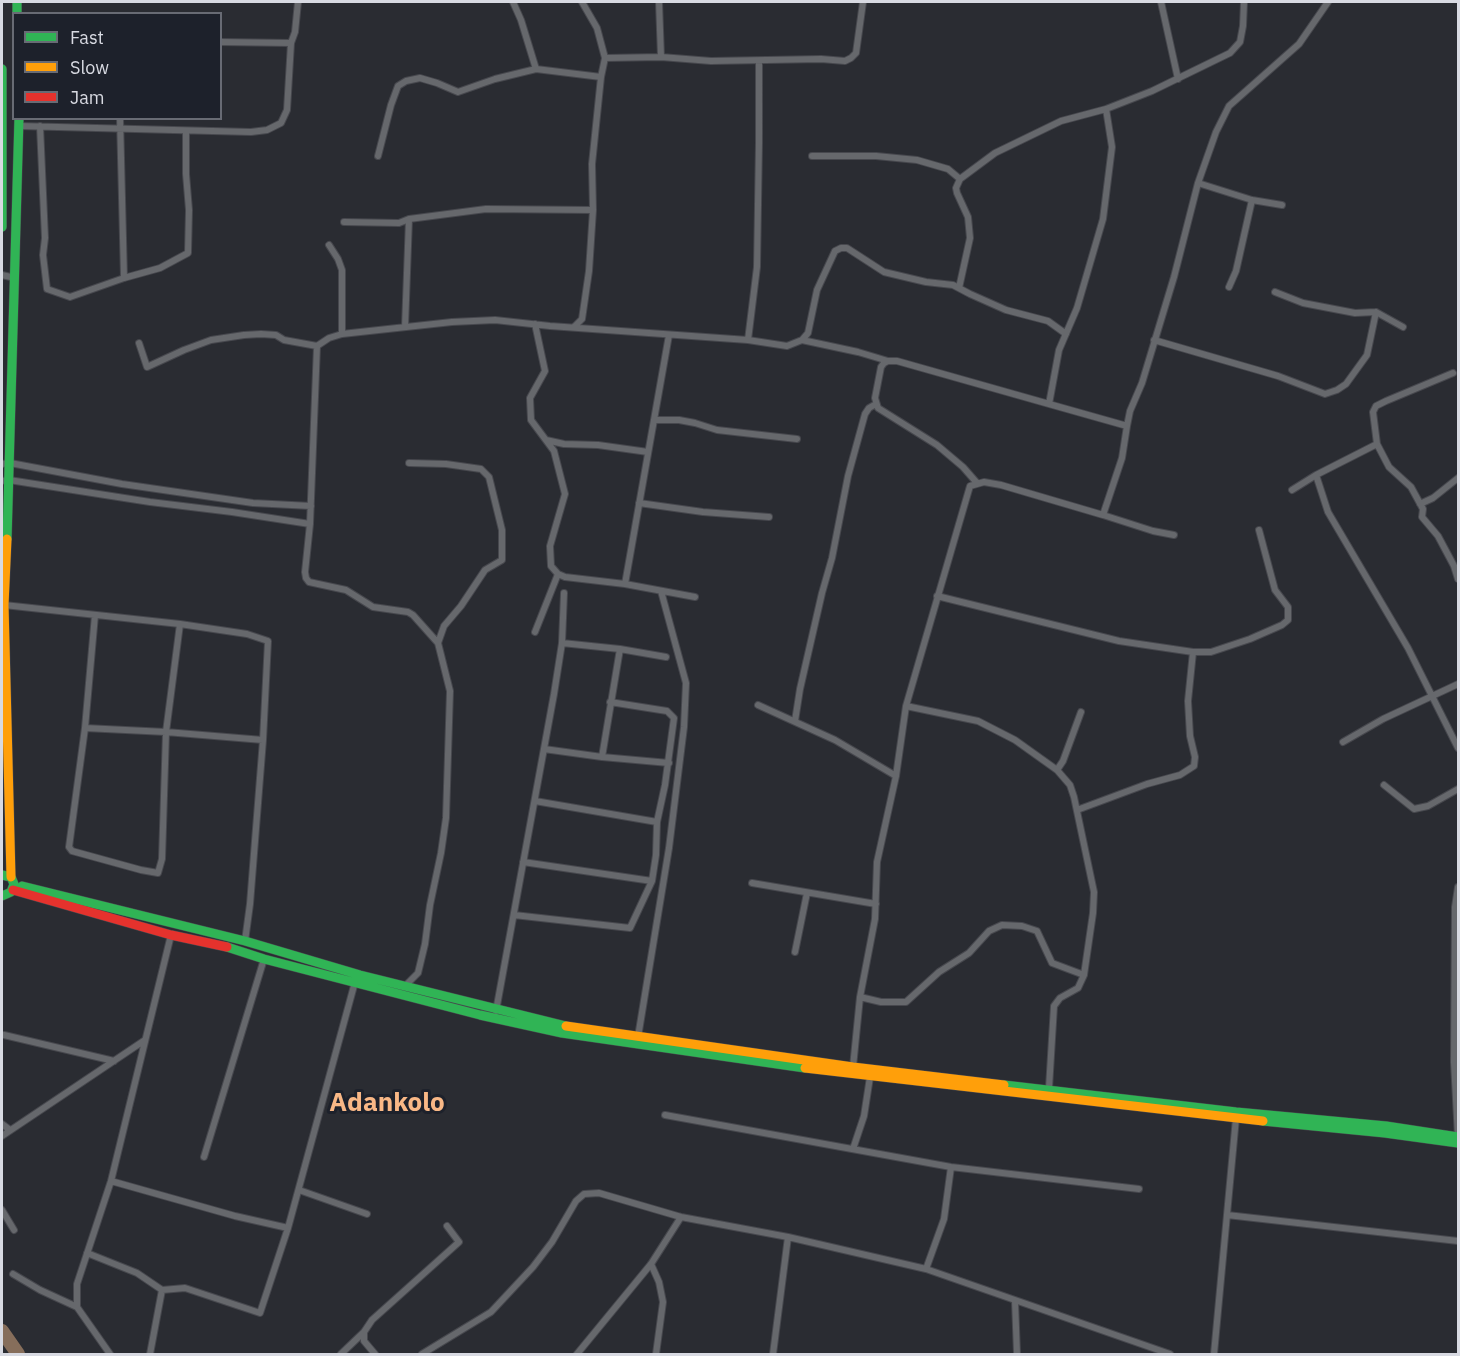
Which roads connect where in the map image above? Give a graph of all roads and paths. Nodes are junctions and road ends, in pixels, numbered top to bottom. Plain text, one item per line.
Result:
1 (298, 2) edge
2 (513, 2) edge
3 (582, 2) edge
4 (659, 2) edge
5 (863, 2) edge
6 (1161, 2) edge
7 (1244, 2) edge
8 (1328, 2) edge
9 (222, 42) edge
10 (291, 43) junction
11 (661, 57) junction
12 (605, 58) junction
13 (759, 61) junction
14 (2, 69) edge
15 (536, 69) junction
16 (601, 77) junction
17 (1178, 79) junction
18 (1106, 109) junction
19 (120, 120) edge
20 (19, 122) edge
21 (40, 126) junction
22 (119, 127) junction
23 (186, 131) junction
24 (378, 156) dead end
25 (812, 156) dead end
26 (960, 179) junction
27 (1198, 183) junction
28 (1252, 200) junction
29 (1282, 205) dead end
30 (593, 210) junction
31 (409, 219) junction
32 (344, 222) dead end
33 (2, 227) edge
34 (329, 245) dead end
35 (2, 275) edge
36 (15, 278) junction
37 (124, 278) junction
38 (1229, 287) dead end
39 (959, 288) junction
40 (1275, 292) dead end
41 (1376, 312) junction
42 (535, 324) junction
43 (405, 327) junction
44 (574, 327) junction
45 (1403, 327) dead end
46 (342, 334) junction
47 (1066, 334) junction
48 (669, 335) junction
49 (748, 340) junction
50 (802, 340) junction
51 (1154, 340) junction
52 (139, 343) dead end
53 (317, 346) junction
54 (888, 361) junction
55 (1453, 373) dead end
56 (876, 404) junction
57 (1048, 404) junction
58 (654, 420) junction
59 (1127, 426) junction
60 (797, 439) dead end
61 (545, 440) junction
62 (1377, 444) junction
63 (648, 452) junction
64 (409, 463) dead end
65 (6, 464) edge
66 (1316, 475) junction
67 (1458, 478) edge
68 (5, 481) edge
69 (977, 483) junction
70 (1292, 490) dead end
71 (639, 503) junction
72 (1420, 504) junction
73 (311, 506) junction
74 (1103, 515) junction
75 (769, 518) dead end
76 (310, 524) junction
77 (1259, 530) dead end
78 (1174, 535) dead end
79 (558, 574) junction
80 (1458, 579) edge
81 (625, 584) junction
82 (661, 591) junction
83 (564, 593) dead end
84 (937, 596) junction
85 (695, 597) dead end
86 (4, 605) junction
87 (95, 615) junction
88 (180, 624) junction
89 (535, 632) dead end
90 (438, 643) junction
91 (562, 643) junction
92 (620, 649) junction
93 (1193, 652) junction
94 (666, 657) dead end
95 (1458, 684) edge
96 (1432, 697) junction
97 (610, 702) junction
98 (758, 705) dead end
99 (906, 706) junction
100 (1081, 712) dead end
101 (795, 721) junction
102 (85, 728) junction
103 (166, 732) junction
104 (263, 740) junction
105 (1343, 742) dead end
106 (1458, 748) edge
107 (544, 749) junction
108 (602, 758) junction
109 (669, 763) junction
110 (1057, 770) junction
111 (896, 776) junction
112 (1384, 785) dead end
113 (1458, 789) edge
114 (535, 801) junction
115 (1077, 810) junction
116 (657, 822) junction
117 (523, 862) junction
118 (652, 881) junction
119 (10, 882) edge
120 (752, 883) dead end
121 (1458, 887) edge
122 (807, 893) junction
123 (2, 896) edge
124 (876, 904) junction
125 (514, 915) junction
126 (171, 935) junction
127 (245, 941) junction
128 (795, 952) dead end
129 (264, 959) junction
130 (1084, 975) junction
131 (355, 982) junction
132 (405, 986) junction
133 (860, 998) junction
134 (495, 1013) junction
135 (4, 1035) dead end
136 (638, 1037) junction
137 (145, 1039) junction
138 (114, 1061) junction
139 (853, 1067) junction
140 (870, 1077) junction
141 (1049, 1088) junction
142 (664, 1115) dead end
143 (1236, 1118) junction
144 (2, 1124) edge
145 (10, 1130) junction
146 (2, 1136) edge
147 (1458, 1137) edge
148 (1458, 1143) edge
149 (853, 1149) junction
150 (204, 1157) dead end
151 (951, 1167) junction
152 (111, 1181) junction
153 (1139, 1189) dead end
154 (299, 1190) junction
155 (2, 1210) edge
156 (367, 1214) dead end
157 (1227, 1215) junction
158 (681, 1217) junction
159 (447, 1226) dead end
160 (288, 1228) junction
161 (14, 1230) dead end
162 (788, 1237) junction
163 (1458, 1240) edge
164 (87, 1254) junction
165 (651, 1264) junction
166 (926, 1269) junction
167 (12, 1274) dead end
168 (162, 1290) junction
169 (1015, 1301) junction
170 (77, 1307) junction
171 (364, 1332) junction
172 (110, 1354) edge
173 (150, 1354) edge
174 (341, 1354) edge
175 (375, 1354) edge
176 (422, 1354) edge
177 (577, 1354) edge
178 (656, 1354) edge
179 (773, 1354) edge
180 (1017, 1354) edge
181 (1170, 1354) edge
182 (1214, 1354) edge

1 - 10 street
2 - 15 street
3 - 12 street
4 - 11 street
5 - 13 street
6 - 17 street
7 - 17 street
8 - 27 street
9 - 10 street
10 - 23 street
11 - 12 street
11 - 13 street
12 - 16 street
13 - 49 street
14 - 33 main road
15 - 16 street
15 - 24 street
16 - 30 street
17 - 18 street
18 - 26 street
18 - 47 street
19 - 22 street
20 - 21 street
20 - 36 main road
21 - 22 street
21 - 37 street
22 - 23 street
22 - 37 street
23 - 37 street
25 - 26 street
26 - 39 street
27 - 28 street
27 - 51 street
28 - 29 street
28 - 38 street
30 - 31 street
30 - 44 street
31 - 32 street
31 - 43 street
34 - 46 street
35 - 36 street
36 - 65 main road
39 - 47 street
39 - 50 street
40 - 41 street
41 - 45 street
41 - 51 street
42 - 43 street
42 - 44 street
42 - 61 street
43 - 46 street
44 - 48 street
46 - 53 street
47 - 57 street
48 - 49 street
48 - 58 street
49 - 50 street
50 - 54 street
51 - 59 street
52 - 53 street
53 - 73 street
54 - 56 street
54 - 57 street
55 - 62 street
56 - 69 street
56 - 101 street
57 - 59 street
58 - 60 street
58 - 63 street
59 - 74 street
61 - 63 street
61 - 79 street
62 - 66 street
62 - 72 street
63 - 71 street
64 - 90 street
65 - 68 main road
65 - 73 street
66 - 70 street
66 - 96 street
67 - 72 street
68 - 76 street
68 - 86 main road
69 - 74 street
69 - 84 street
71 - 75 street
71 - 81 street
72 - 80 street
73 - 76 street
74 - 78 street
76 - 90 street
77 - 93 street
79 - 81 street
79 - 89 street
81 - 82 street
82 - 85 street
82 - 136 street
83 - 91 street
84 - 93 street
84 - 99 street
86 - 87 street
86 - 119 main road
87 - 88 street
87 - 102 street
88 - 103 street
88 - 104 street
90 - 132 street
91 - 92 street
91 - 107 street
92 - 94 street
92 - 97 street
93 - 115 street
95 - 96 street
96 - 105 street
96 - 106 street
97 - 108 street
97 - 109 street
98 - 101 street
99 - 110 street
99 - 111 street
100 - 110 street
101 - 111 street
102 - 103 street
102 - 103 street
103 - 104 street
104 - 127 street
107 - 108 street
107 - 114 street
108 - 109 street
109 - 116 street
110 - 115 street
111 - 124 street
112 - 113 street
114 - 116 street
114 - 117 street
115 - 130 street
116 - 118 street
117 - 118 street
117 - 125 street
118 - 125 street
119 - 123 main road
119 - 126 main road
119 - 127 main road
120 - 122 street
121 - 147 street
122 - 124 street
122 - 128 street
124 - 133 street
125 - 134 street
126 - 129 main road
126 - 137 street
127 - 132 main road
129 - 131 main road
129 - 150 street
130 - 133 street
130 - 141 street
131 - 134 main road
131 - 154 street
132 - 134 main road
133 - 139 street
134 - 136 main road
134 - 140 main road
135 - 138 street
136 - 139 main road
137 - 138 street
137 - 152 street
138 - 145 street
139 - 141 main road
140 - 143 main road
140 - 149 street
141 - 147 main road
142 - 149 street
143 - 148 main road
143 - 157 street
144 - 145 street
145 - 146 street
149 - 151 street
151 - 153 street
151 - 166 street
152 - 160 street
152 - 164 street
154 - 156 street
154 - 160 street
155 - 161 street
157 - 163 street
157 - 182 street
158 - 162 street
158 - 165 street
158 - 176 street
159 - 171 street
160 - 168 street
162 - 166 street
162 - 179 street
164 - 168 street
164 - 170 street
165 - 177 street
165 - 178 street
166 - 169 street
167 - 170 street
168 - 173 street
169 - 180 street
169 - 181 street
170 - 172 street
171 - 174 street
171 - 175 street

